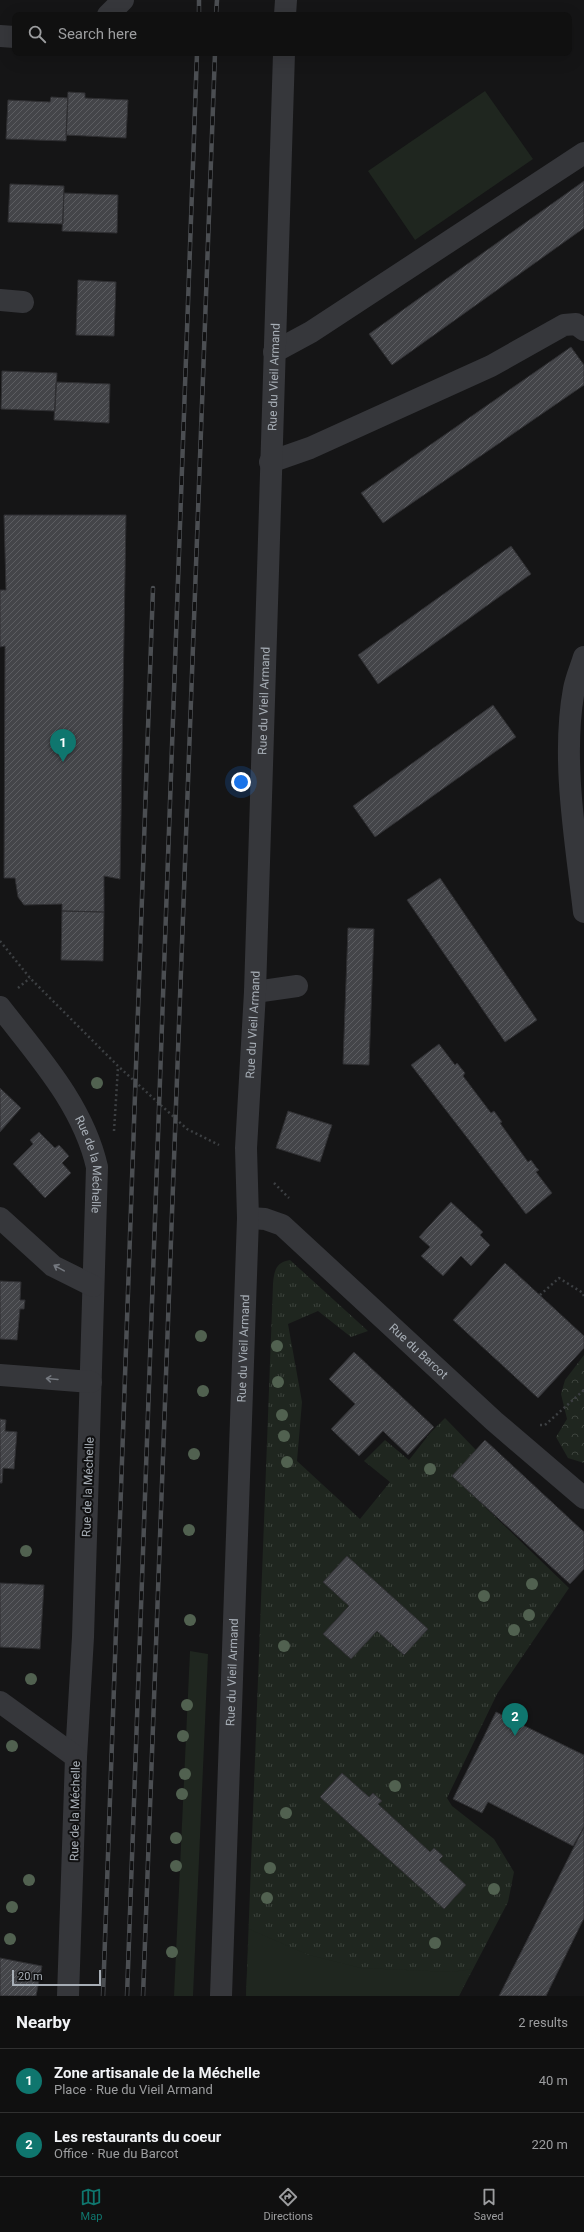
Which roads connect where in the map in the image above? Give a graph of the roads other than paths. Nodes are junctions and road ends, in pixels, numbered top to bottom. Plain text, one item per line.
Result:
1 (123, 0) edge
2 (286, 0) edge
3 (111, 12) edge
4 (285, 12) edge
5 (0, 36) edge
6 (12, 37) edge
7 (284, 56) edge
8 (584, 153) edge
9 (0, 300) edge
10 (23, 302) dead end
11 (584, 330) edge
12 (274, 352) junction
13 (270, 462) junction
14 (584, 657) edge
15 (579, 834) edge
16 (584, 912) edge
17 (297, 986) dead end
18 (255, 992) junction
19 (0, 1007) edge
20 (0, 1218) edge
21 (248, 1218) junction
22 (93, 1286) junction
23 (0, 1375) edge
24 (91, 1382) junction
25 (584, 1498) edge
26 (0, 1702) edge
27 (76, 1757) junction
28 (68, 1996) edge
29 (221, 1996) edge

1 - 3 street
2 - 4 street
5 - 6 street
7 - 12 street, Rue du Vieil Armand
8 - 12 street
9 - 10 street
11 - 13 street
12 - 13 street, Rue du Vieil Armand
13 - 18 street, Rue du Vieil Armand
14 - 15 street
15 - 16 street
17 - 18 street
18 - 21 street, Rue du Vieil Armand
19 - 22 street, Rue de la Méchelle
22 -> 20 street
21 - 25 street, Rue du Barcot
21 - 29 street, Rue du Vieil Armand
22 - 24 street, Rue de la Méchelle
24 -> 23 street
24 - 27 street, Rue de la Méchelle
26 - 27 street
27 - 28 street, Rue de la Méchelle

